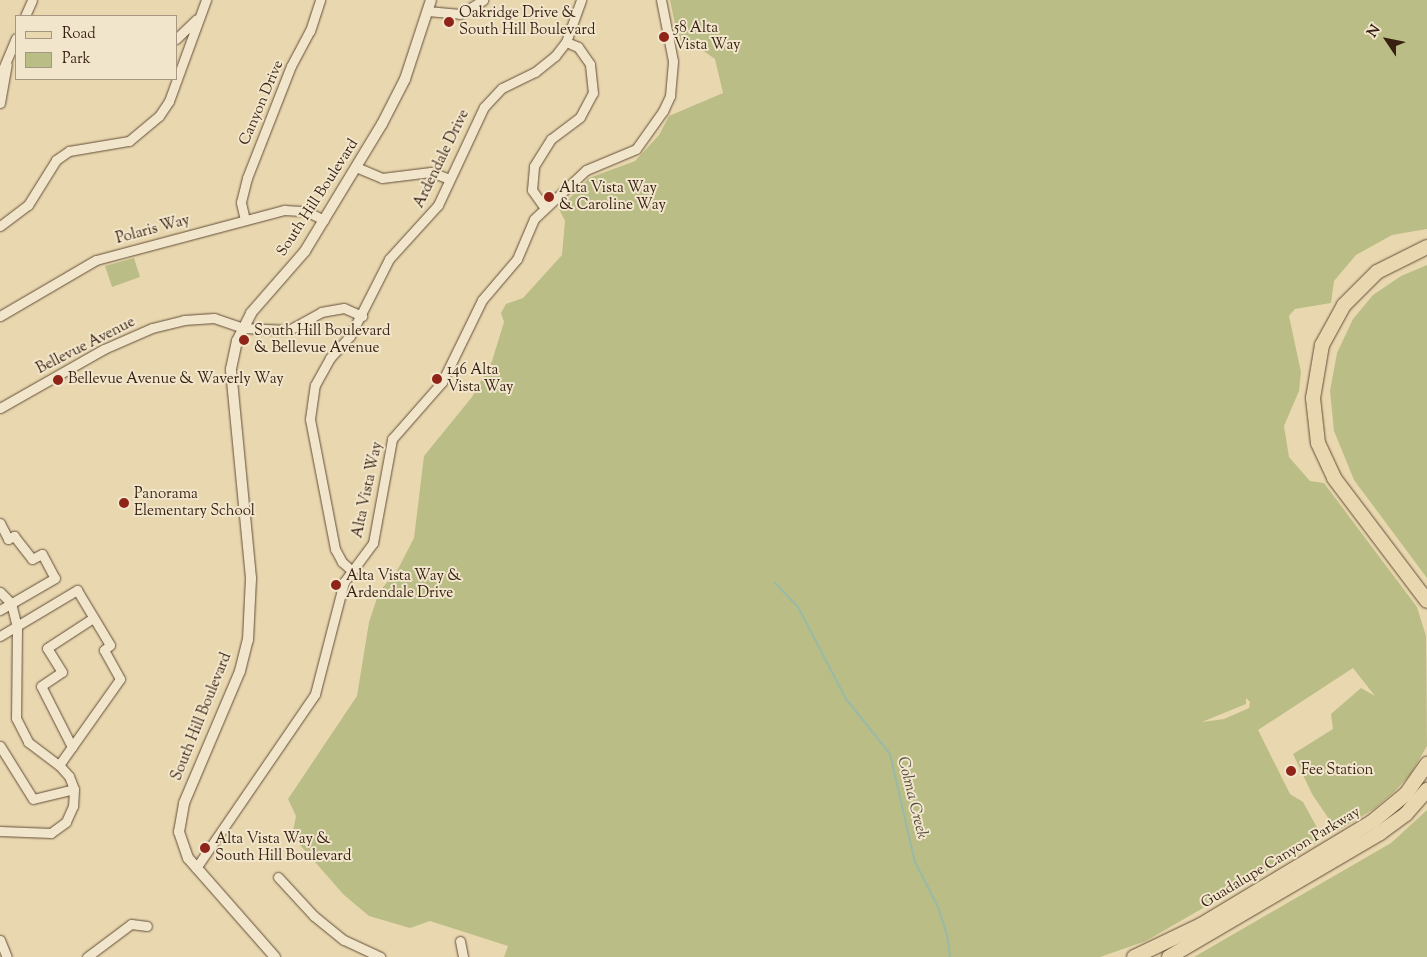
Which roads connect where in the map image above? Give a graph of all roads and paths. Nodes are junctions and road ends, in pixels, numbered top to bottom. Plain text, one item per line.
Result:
1 (32, 0) edge
2 (206, 0) edge
3 (320, 0) edge
4 (431, 0) edge
5 (483, 0) edge
6 (581, 0) edge
7 (661, 0) edge
8 (427, 11) junction
9 (25, 15) edge
10 (198, 18) junction
11 (178, 37) edge
12 (15, 40) edge
13 (566, 42) junction
14 (3, 66) edge
15 (178, 69) edge
16 (0, 76) edge
17 (175, 80) edge
18 (0, 103) edge
19 (356, 167) junction
20 (449, 179) junction
21 (544, 208) junction
22 (245, 220) junction
23 (324, 220) junction
24 (0, 226) edge
25 (1427, 247) edge
26 (0, 316) edge
27 (362, 316) junction
28 (243, 328) junction
29 (0, 408) edge
30 (0, 523) edge
31 (351, 570) junction
32 (1414, 587) junction
33 (0, 592) edge
34 (1427, 601) edge
35 (11, 604) junction
36 (0, 610) edge
37 (1427, 613) edge
38 (93, 618) junction
39 (17, 627) junction
40 (0, 636) edge
41 (0, 746) edge
42 (72, 747) junction
43 (1427, 764) edge
44 (59, 765) junction
45 (74, 789) junction
46 (1427, 790) edge
47 (0, 832) edge
48 (196, 868) junction
49 (278, 877) dead end
50 (147, 926) dead end
51 (0, 940) edge
52 (460, 941) dead end
53 (7, 957) edge
54 (87, 957) edge
55 (275, 957) edge
56 (380, 957) edge
57 (463, 957) edge
58 (1134, 957) edge
59 (1169, 957) edge

1 - 9 street
2 - 10 street
3 - 22 street, Canyon Drive
4 - 8 street, South Hill Boulevard
5 - 8 street
6 - 13 street, Ardendale Drive
7 - 21 street, Alta Vista Way
8 - 19 street, South Hill Boulevard
10 - 11 street
10 - 15 street
12 - 14 street
13 - 20 street, Ardendale Drive
13 - 21 street
14 - 16 street
14 - 18 street
17 - 24 street
19 - 20 street
19 - 23 street, South Hill Boulevard
20 - 27 street, Ardendale Drive
21 - 31 street, Alta Vista Way
22 - 23 street, Polaris Way
22 - 26 street, Polaris Way
23 - 28 street, South Hill Boulevard
25 - 32 main road
27 - 28 street, Bellevue Avenue
27 - 31 street, Ardendale Drive
28 - 29 street, Bellevue Avenue
28 - 48 street, South Hill Boulevard
30 - 35 street
31 - 48 street, Alta Vista Way
32 - 34 main road
32 - 37 main road
33 - 35 street
35 - 36 street
35 - 39 street
38 - 39 street
38 - 42 street
38 - 42 street
39 - 40 street
39 - 44 street
41 - 45 street
42 - 44 street
43 - 58 main road, Guadalupe Canyon Parkway
44 - 45 street
45 - 47 street
46 - 59 main road, Guadalupe Canyon Parkway
48 - 55 street, South Hill Boulevard
49 - 56 street
50 - 54 street
51 - 53 street
52 - 57 street

